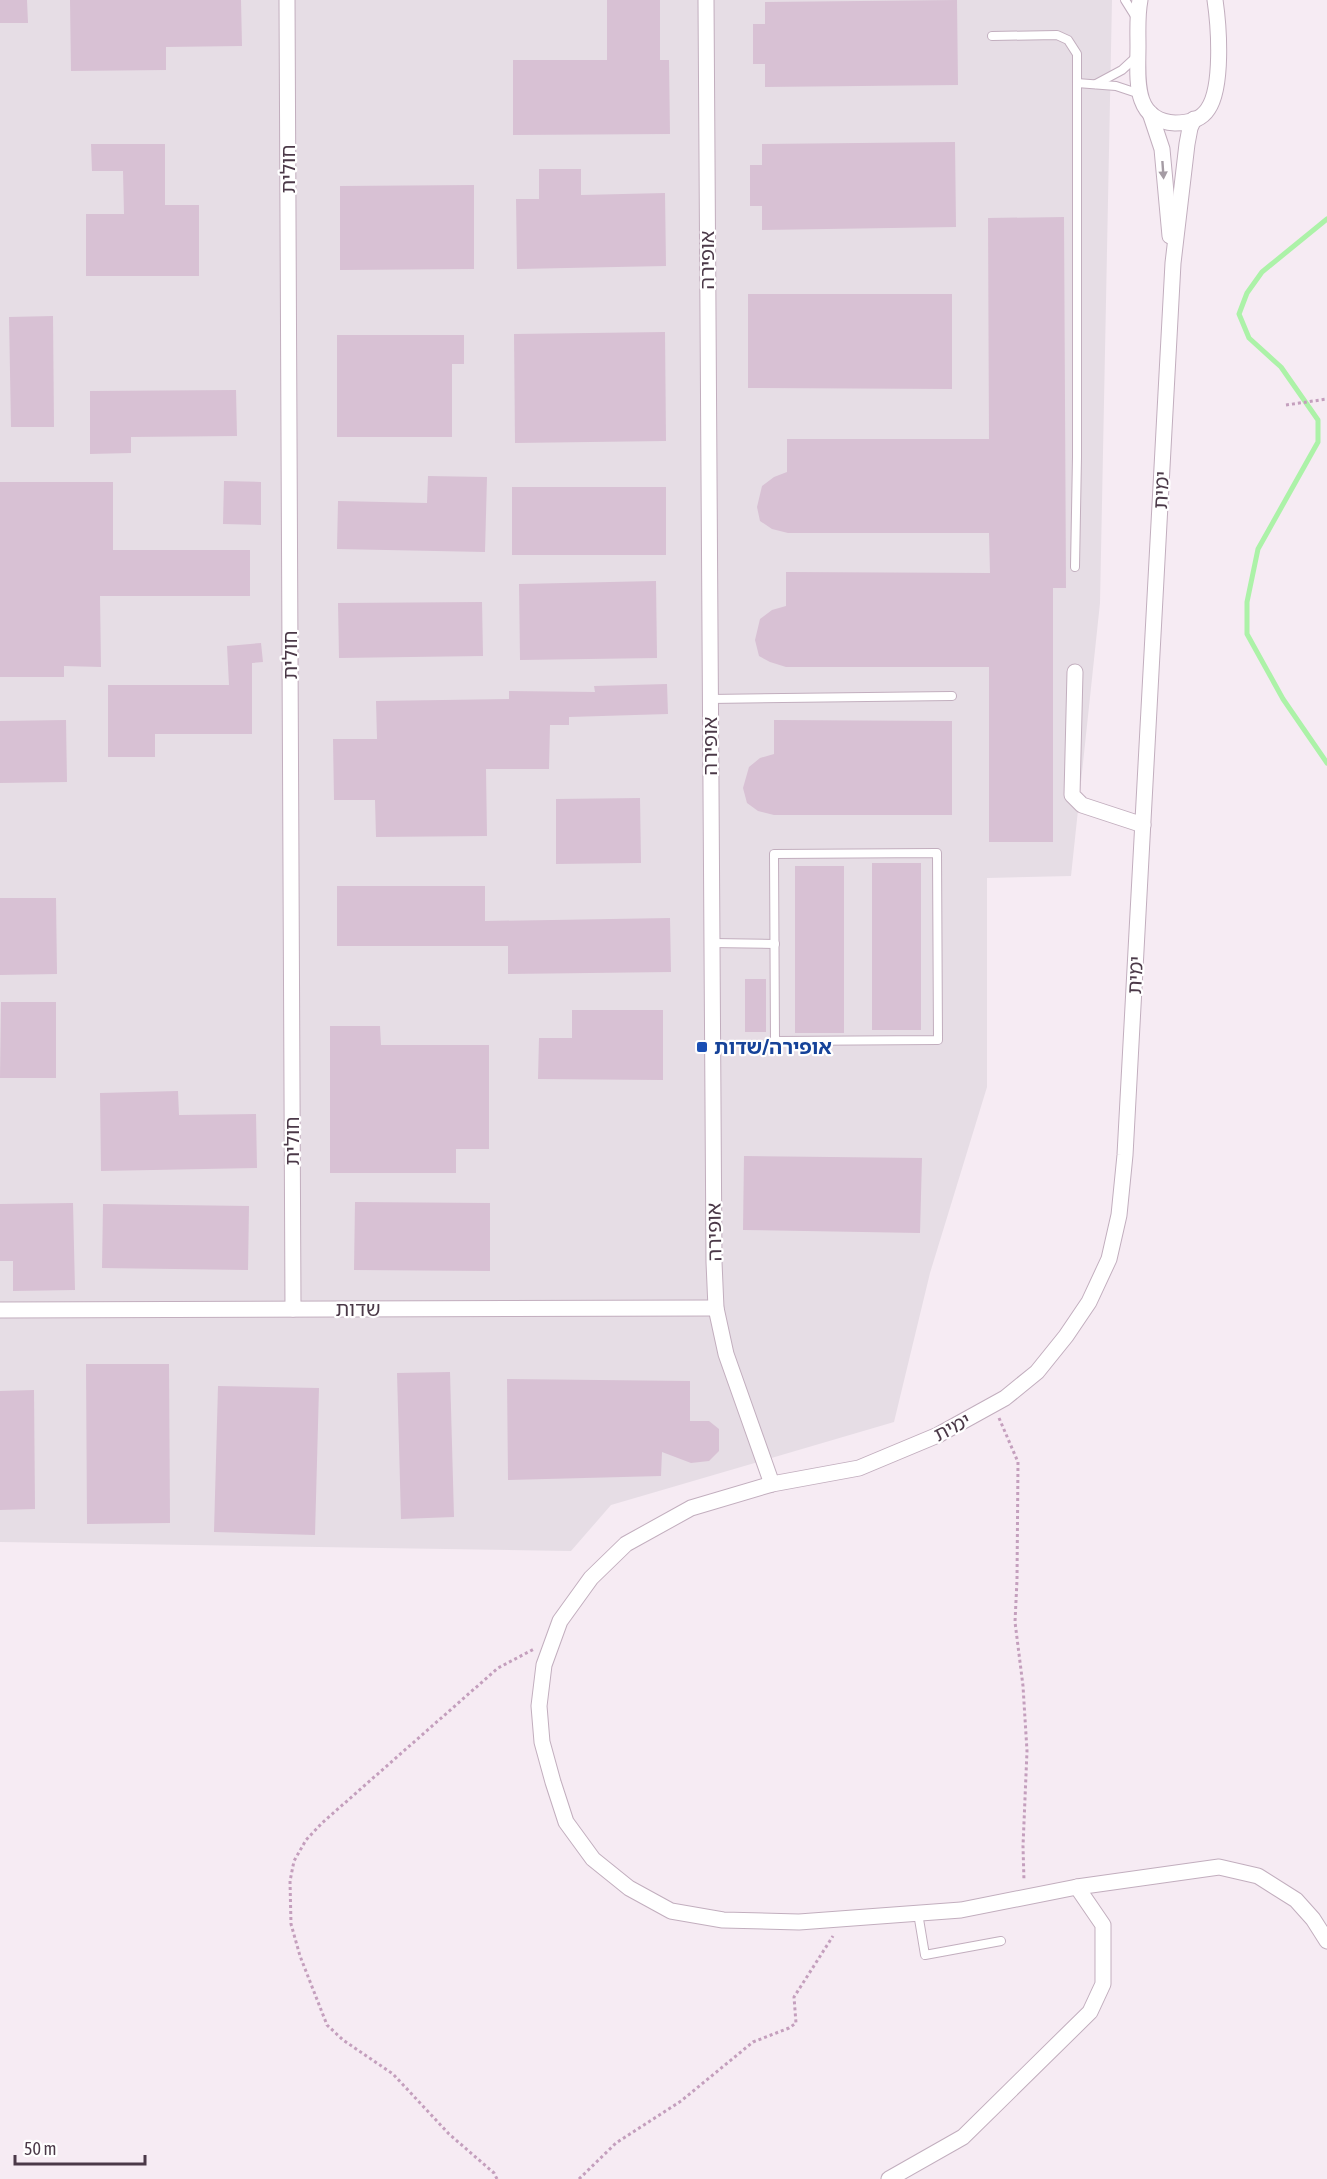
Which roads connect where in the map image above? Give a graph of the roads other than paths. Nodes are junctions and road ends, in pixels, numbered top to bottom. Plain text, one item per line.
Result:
1 (287, 0) edge
2 (706, 0) edge
3 (1125, 0) edge
4 (1140, 0) edge
5 (1215, 0) edge
6 (1138, 20) junction
7 (992, 36) dead end
8 (1138, 55) junction
9 (1077, 83) junction
10 (1094, 84) junction
11 (1140, 94) junction
12 (1150, 113) junction
13 (1194, 119) junction
14 (1173, 263) junction
15 (1075, 567) dead end
16 (1075, 672) dead end
17 (952, 696) dead end
18 (710, 699) junction
19 (1143, 825) junction
20 (712, 942) junction
21 (775, 944) junction
22 (716, 1308) junction
23 (293, 1309) junction
24 (0, 1310) edge
25 (772, 1484) junction
26 (1077, 1887) junction
27 (918, 1913) junction
28 (1001, 1941) dead end
29 (1327, 1941) edge
30 (889, 2179) edge

1 - 23 street, חולית
2 - 18 street, אופירה
3 - 6 lane
4 - 6 street
5 - 13 street
6 - 8 street
7 - 9 lane
8 - 10 lane
8 - 11 street
9 - 10 lane
9 - 15 lane
10 - 11 lane
11 - 12 street, ימית
12 - 13 street
12 -> 14 street, ימית
13 - 14 street, ימית
14 - 19 street, ימית
16 - 19 street
17 - 18 lane
18 - 20 street, אופירה
19 - 25 street, ימית
20 - 21 lane
20 - 22 street, אופירה
21 - 21 lane
22 - 23 street, שדות
22 - 25 street, אופירה
23 - 24 street, שדות
25 - 27 street, ימית
26 - 27 street, ימית
26 - 29 street, ימית
26 - 30 street
27 - 28 lane

